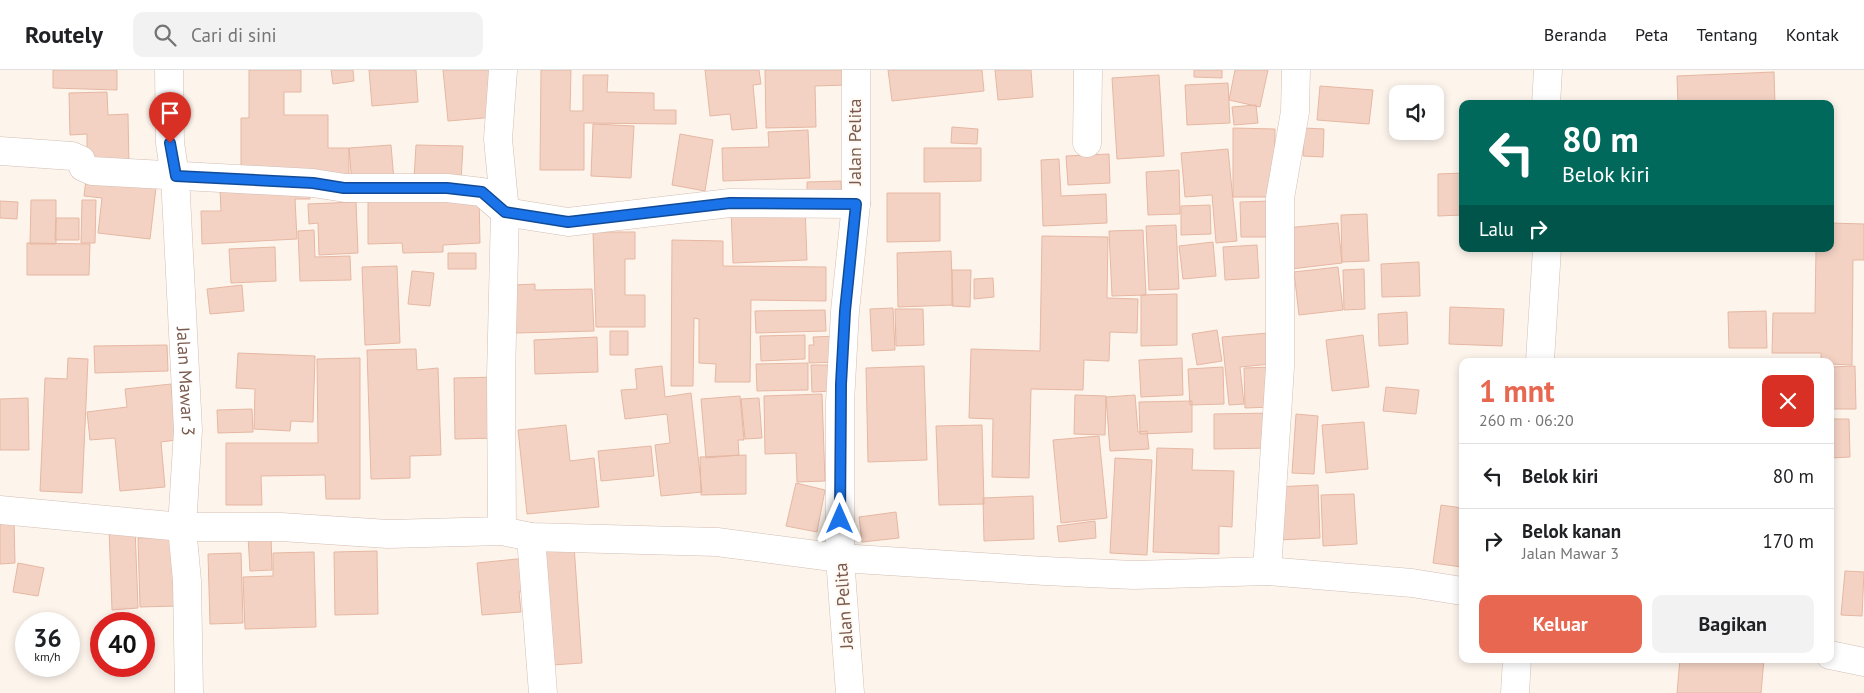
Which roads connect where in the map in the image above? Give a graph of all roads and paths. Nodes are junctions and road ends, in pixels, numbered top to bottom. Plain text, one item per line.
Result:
1 (169, 70) edge
2 (503, 70) edge
3 (856, 70) edge
4 (1088, 70) edge
5 (1296, 70) edge
6 (1548, 70) edge
7 (1546, 100) edge
8 (1087, 144) dead end
9 (0, 152) edge
10 (176, 176) junction
11 (856, 204) junction
12 (505, 212) junction
13 (1547, 252) edge
14 (1540, 358) edge
15 (0, 510) edge
16 (182, 527) junction
17 (502, 531) junction
18 (531, 537) junction
19 (840, 558) junction
20 (1267, 571) junction
21 (1459, 591) edge
22 (1834, 656) edge
23 (1864, 662) edge
24 (1517, 663) edge
25 (189, 693) edge
26 (543, 693) edge
27 (850, 693) edge
28 (1515, 693) edge

1 - 10 street, Jalan Mawar 3
2 - 12 street
3 - 11 street, Jalan Pelita
4 - 8 street
5 - 20 street
6 - 7 street
9 - 10 street
10 - 12 street
10 - 16 street, Jalan Mawar 3
11 - 12 street
11 - 19 street, Jalan Pelita
12 - 17 street
13 - 14 street
15 - 16 street
16 - 17 street
16 - 25 street, Jalan Mawar 3
17 - 18 street
18 - 19 street
18 - 26 street
19 - 20 street
19 - 27 street, Jalan Pelita
20 - 21 street
22 - 23 street
24 - 28 street

